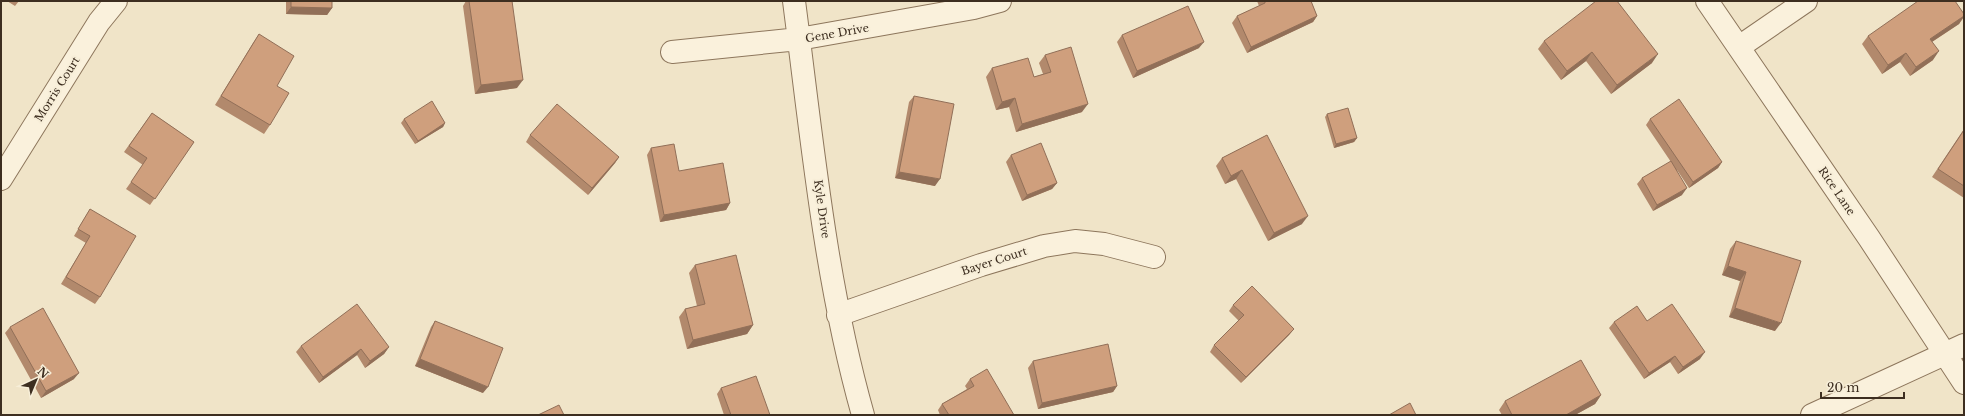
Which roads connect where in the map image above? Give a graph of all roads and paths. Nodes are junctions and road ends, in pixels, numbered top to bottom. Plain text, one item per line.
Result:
1 (116, 1) edge
2 (794, 1) edge
3 (1000, 1) edge
4 (1707, 1) edge
5 (1806, 1) edge
6 (799, 39) junction
7 (1739, 47) junction
8 (672, 52) dead end
9 (1, 179) edge
10 (1154, 257) dead end
11 (838, 315) junction
12 (1964, 345) edge
13 (1944, 354) junction
14 (1964, 383) edge
15 (863, 415) edge
16 (1812, 415) edge

1 - 9 street, Morris Court
2 - 6 street, Kyle Drive
3 - 6 street, Gene Drive
4 - 7 street, Rice Lane
5 - 7 street
6 - 8 street, Gene Drive
6 - 11 street, Kyle Drive
7 - 13 street, Rice Lane
10 - 11 street, Bayer Court
11 - 15 street, Kyle Drive
12 - 13 street
13 - 14 street, Rice Lane
13 - 16 street

